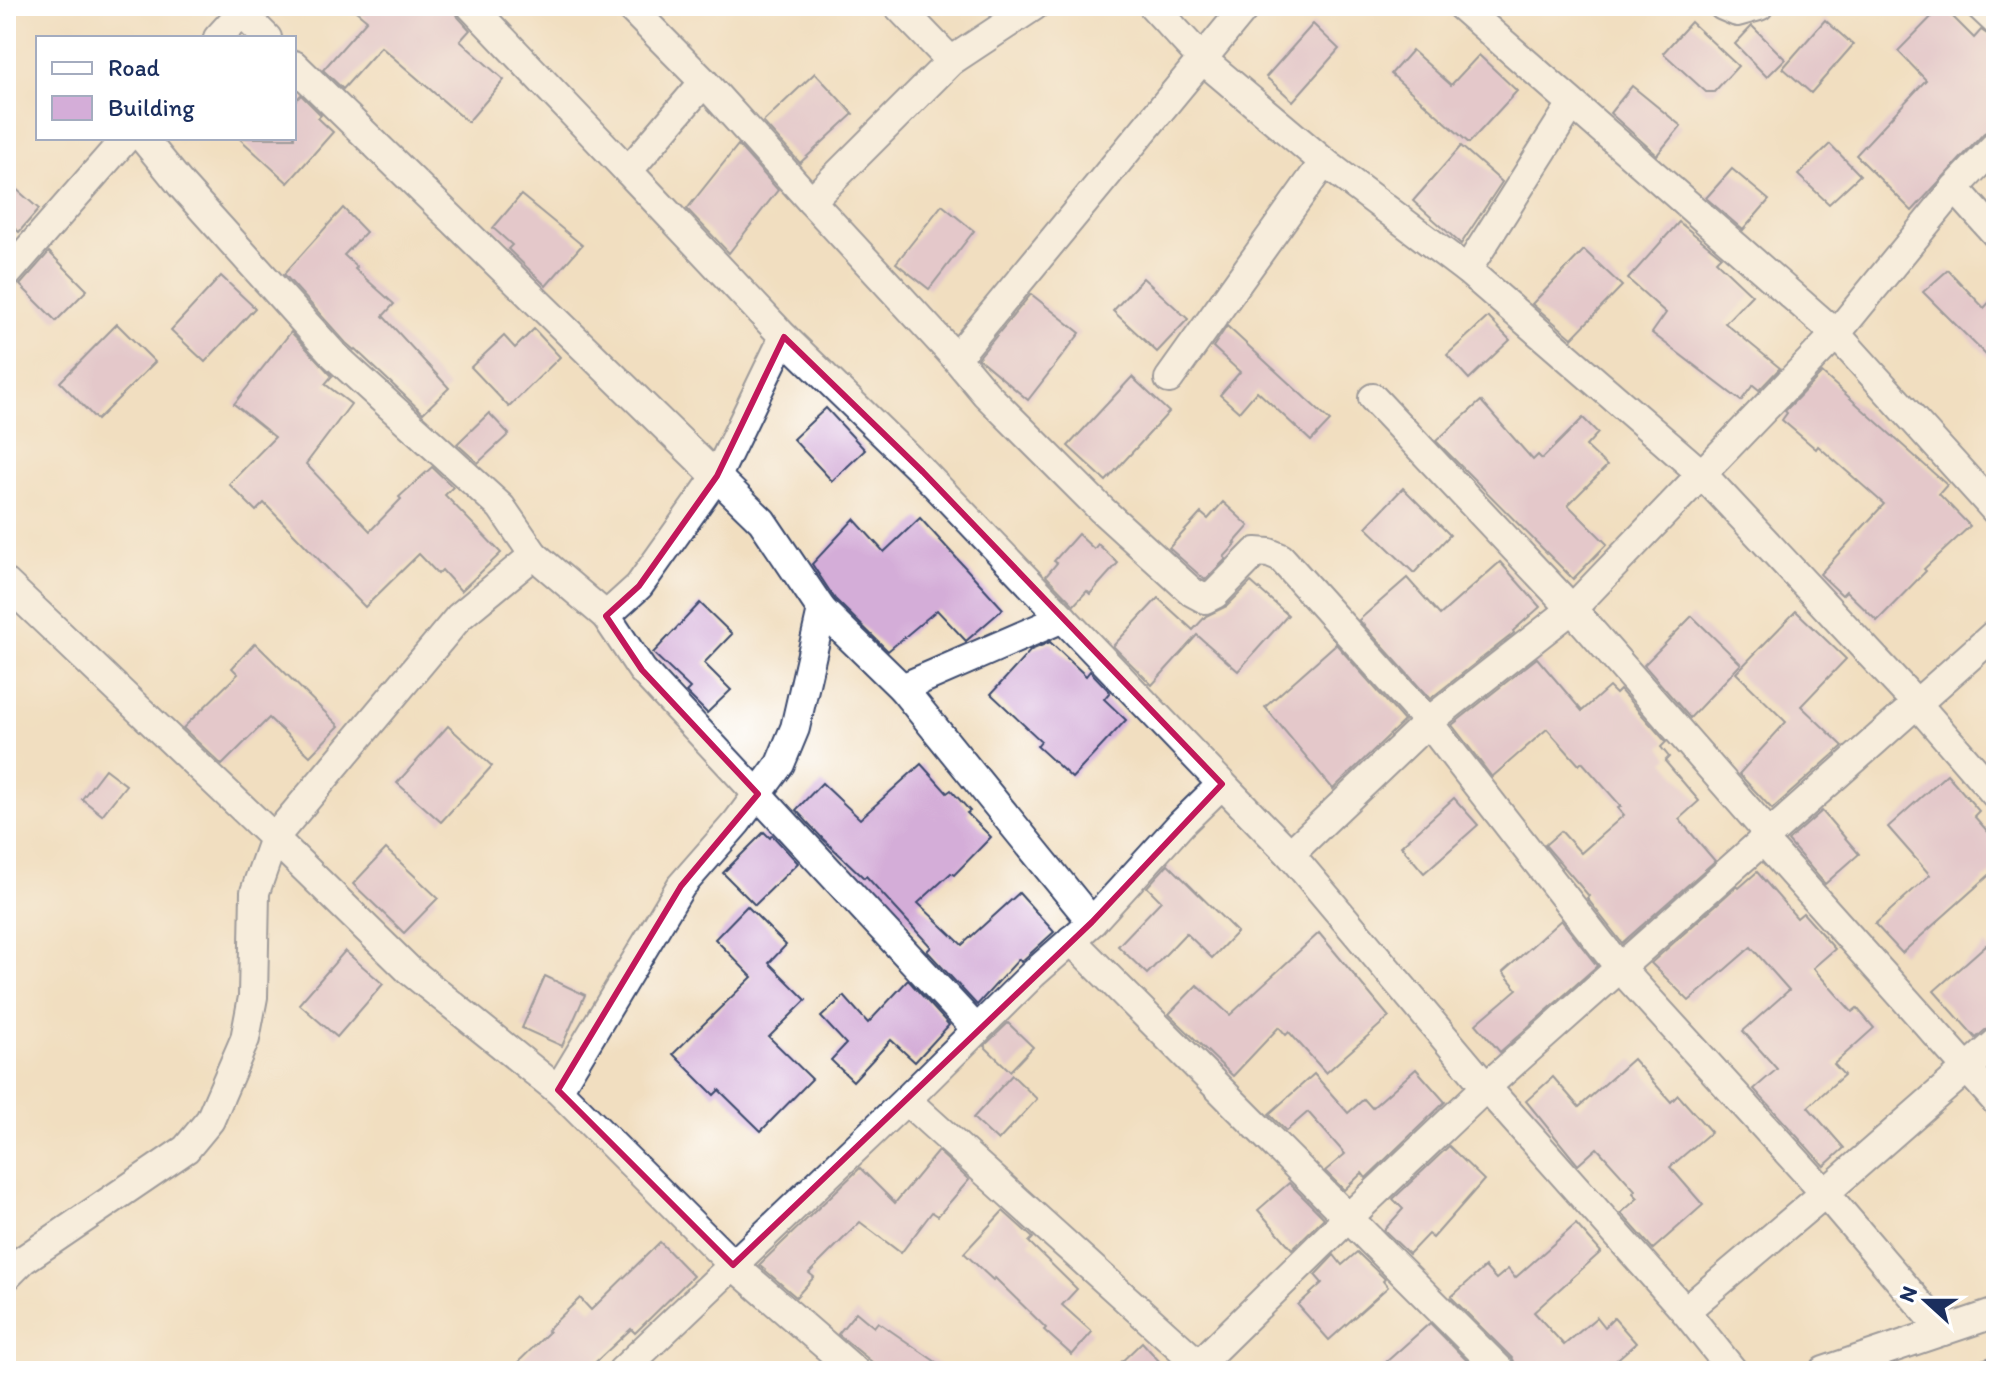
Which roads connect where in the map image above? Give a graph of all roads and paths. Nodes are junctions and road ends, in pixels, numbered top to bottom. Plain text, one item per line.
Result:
1 (471, 6) edge
2 (629, 6) edge
3 (898, 6) edge
4 (1034, 6) edge
5 (1153, 6) edge
6 (1246, 6) edge
7 (1461, 6) edge
8 (1723, 6) edge
9 (1759, 6) edge
10 (1980, 6) edge
11 (241, 8) edge
12 (1996, 21) edge
13 (220, 36) edge
14 (265, 36) edge
15 (1202, 59) junction
16 (951, 61) junction
17 (296, 67) edge
18 (704, 82) junction
19 (1572, 104) junction
20 (124, 140) edge
21 (145, 140) edge
22 (1996, 145) edge
23 (1324, 162) junction
24 (628, 171) junction
25 (1955, 188) junction
26 (811, 201) junction
27 (1996, 234) edge
28 (1467, 270) junction
29 (6, 275) edge
30 (1836, 334) junction
31 (784, 337) junction
32 (956, 358) junction
33 (1169, 379) dead end
34 (1373, 398) dead end
35 (1703, 475) junction
36 (717, 476) junction
37 (1996, 511) edge
38 (534, 555) junction
39 (6, 583) edge
40 (1572, 609) junction
41 (822, 610) junction
42 (606, 616) junction
43 (1063, 618) junction
44 (1996, 633) edge
45 (902, 688) junction
46 (1917, 704) junction
47 (1428, 722) junction
48 (1222, 784) junction
49 (758, 794) junction
50 (1996, 795) edge
51 (1765, 836) junction
52 (274, 838) junction
53 (1290, 854) junction
54 (1082, 931) junction
55 (1619, 967) junction
56 (977, 1030) junction
57 (1996, 1043) edge
58 (1966, 1069) junction
59 (1486, 1087) junction
60 (558, 1090) junction
61 (906, 1100) junction
62 (1996, 1101) edge
63 (1825, 1193) junction
64 (1347, 1219) junction
65 (733, 1265) junction
66 (6, 1277) edge
67 (1685, 1311) junction
68 (1996, 1313) edge
69 (1943, 1331) junction
70 (1199, 1369) edge
71 (622, 1371) edge
72 (855, 1371) edge
73 (1501, 1371) edge
74 (1733, 1371) edge
75 (1824, 1371) edge

1 - 24 street
2 - 18 street
3 - 16 street
4 - 16 street
5 - 15 street
6 - 15 street
7 - 19 street
8 - 9 street
10 - 12 street
11 - 13 street
11 - 14 street
15 - 23 street
15 - 32 street
16 - 26 street
17 - 36 street
18 - 24 street
18 - 26 street
19 - 28 street
19 - 30 street
20 - 29 street
21 - 38 street
22 - 25 street
23 - 28 street
23 - 33 street
24 - 31 street
25 - 27 street
25 - 30 street
26 - 32 street
28 - 35 street
30 - 35 street
30 - 37 street
31 - 36 street
31 - 43 street
32 - 47 street
34 - 40 street
35 - 40 street
35 - 46 street
36 - 41 street
36 - 42 street
38 - 42 street
38 - 52 street
39 - 52 street
40 - 47 street
40 - 51 street
41 - 45 street
41 - 49 street
42 - 49 street
43 - 45 street
43 - 48 street
44 - 46 street
45 - 54 street
46 - 50 street
46 - 51 street
47 - 53 street
47 - 55 street
48 - 53 street
48 - 54 street
49 - 56 street
49 - 60 street
51 - 55 street
51 - 58 street
52 - 60 street
52 - 66 street
53 - 59 street
54 - 56 street
54 - 64 street
55 - 59 street
55 - 63 street
56 - 61 street
57 - 58 street
58 - 62 street
58 - 63 street
59 - 64 street
59 - 67 street
60 - 65 street
61 - 65 street
61 - 70 street
63 - 67 street
63 - 69 street
64 - 70 street
64 - 73 street
65 - 71 street
65 - 72 street
67 - 74 street
68 - 69 street
69 - 75 street

